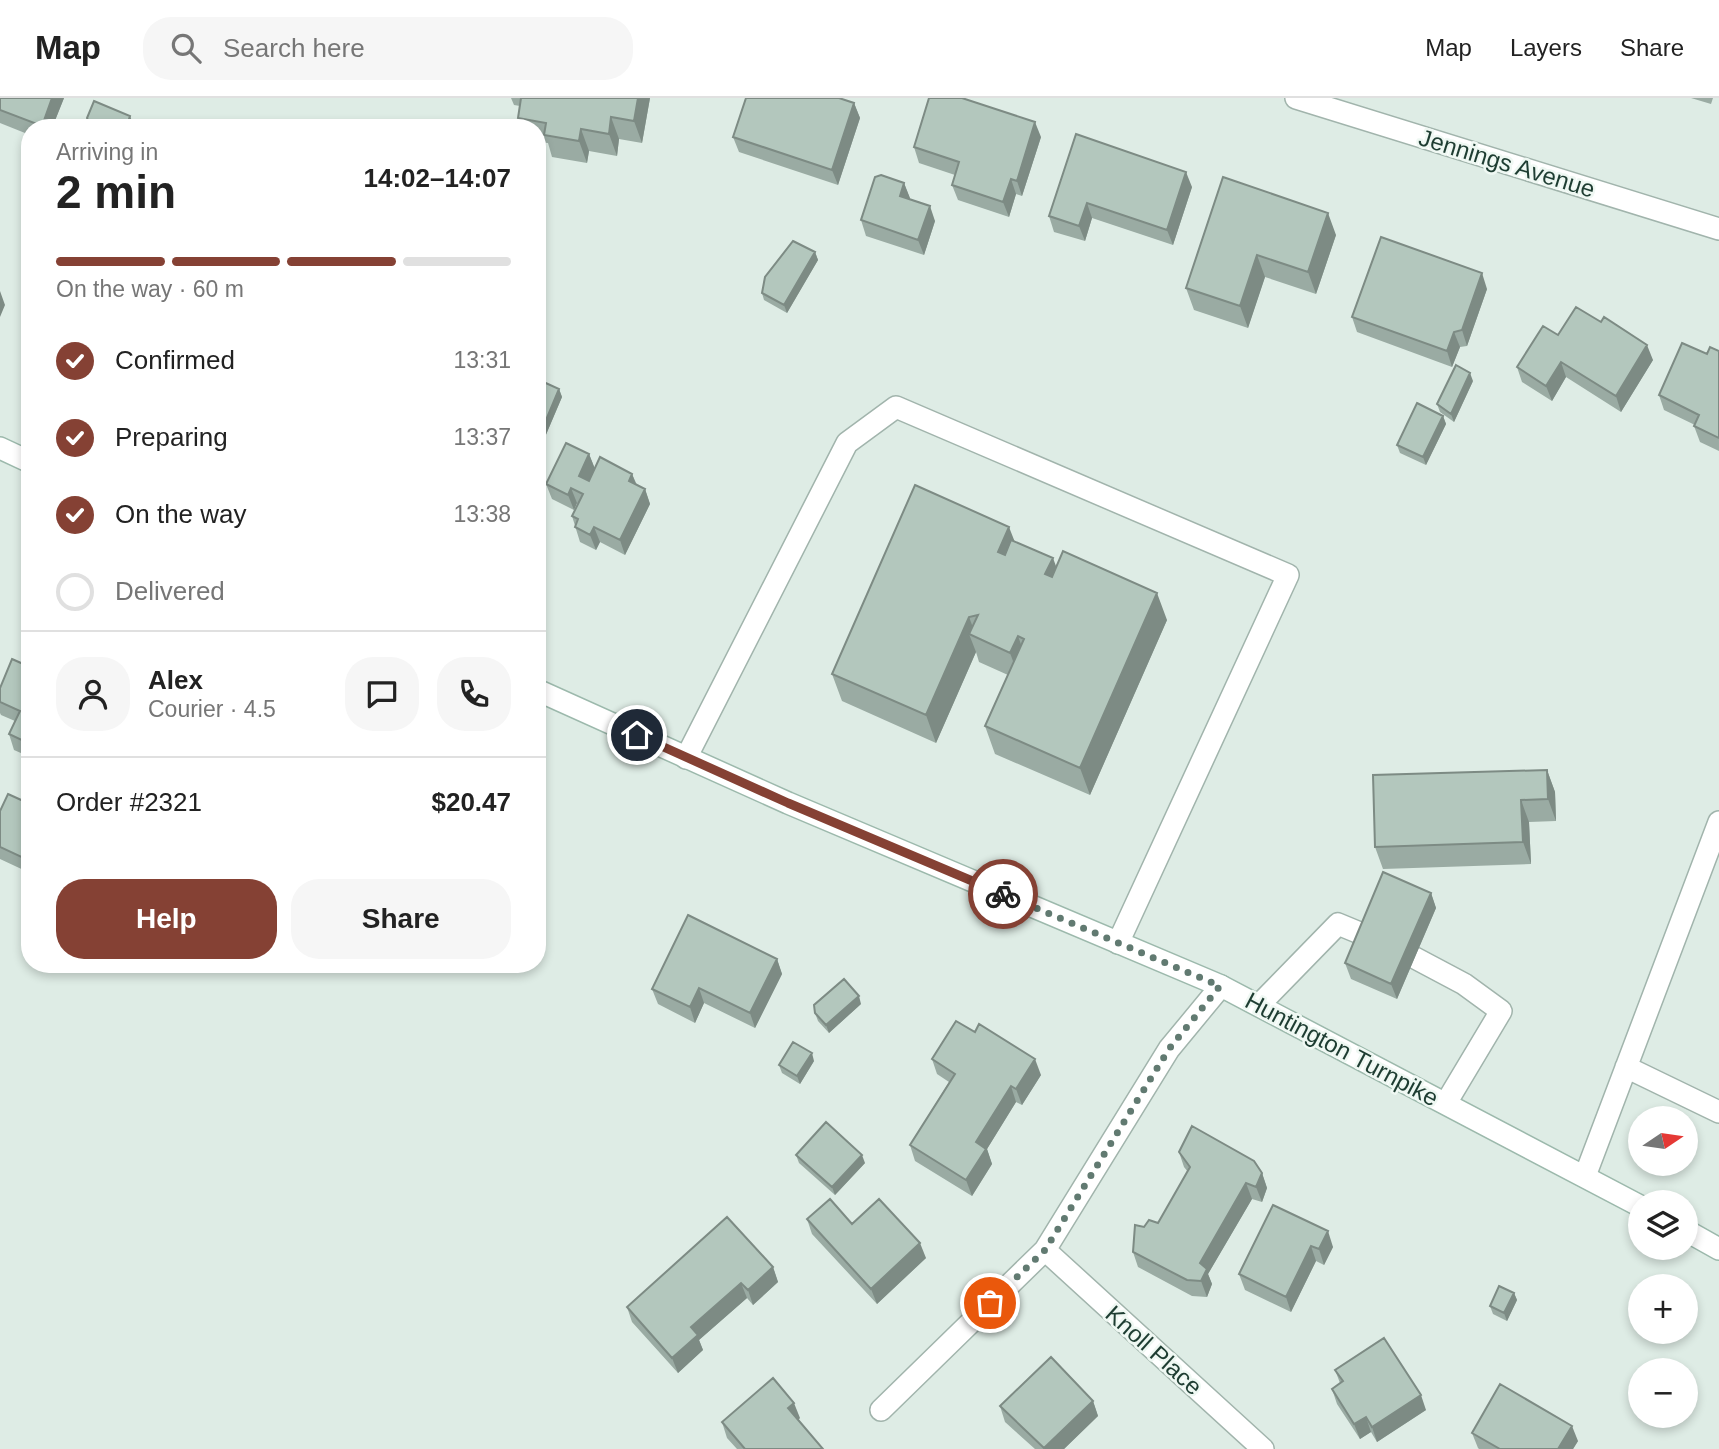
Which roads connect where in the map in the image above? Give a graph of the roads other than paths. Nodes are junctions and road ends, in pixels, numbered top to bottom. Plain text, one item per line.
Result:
1 (1296, 98) edge
2 (1719, 229) edge
3 (0, 448) edge
4 (21, 457) edge
5 (546, 694) edge
6 (686, 758) junction
7 (1719, 822) edge
8 (1367, 936) edge
9 (1118, 943) junction
10 (1415, 958) edge
11 (1220, 986) junction
12 (1259, 1005) junction
13 (1626, 1067) junction
14 (1446, 1103) junction
15 (1719, 1112) edge
16 (1585, 1176) junction
17 (1628, 1199) edge
18 (1698, 1237) edge
19 (1719, 1249) edge
20 (1045, 1250) junction
21 (881, 1410) dead end
22 (1263, 1449) edge

1 - 2 main road, Jennings Avenue
3 - 4 main road
5 - 6 main road, Huntington Turnpike
6 - 9 main road, Huntington Turnpike
6 - 9 main road
7 - 13 main road
8 - 12 main road
9 - 11 main road, Huntington Turnpike
10 - 14 main road
11 - 12 main road, Huntington Turnpike
11 - 20 main road
12 - 14 main road, Huntington Turnpike
13 - 15 main road
13 - 16 main road
14 - 16 main road, Huntington Turnpike
16 - 17 main road, Huntington Turnpike
18 - 19 main road
20 - 21 main road
20 - 22 main road, Knoll Place

